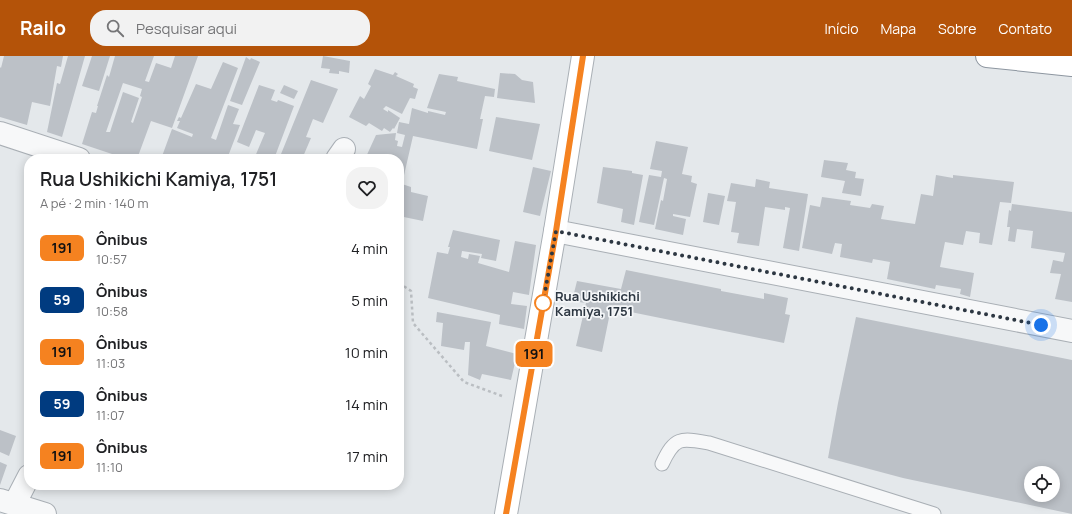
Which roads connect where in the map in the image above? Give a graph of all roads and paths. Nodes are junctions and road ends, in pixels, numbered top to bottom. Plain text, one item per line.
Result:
1 (583, 56) edge
2 (987, 56) edge
3 (1072, 65) edge
4 (0, 132) edge
5 (64, 154) edge
6 (556, 231) junction
7 (404, 286) edge
8 (1072, 331) edge
9 (525, 402) junction
10 (662, 464) dead end
11 (24, 482) edge
12 (7, 502) edge
13 (45, 514) edge
14 (506, 514) edge
15 (934, 514) edge

1 - 6 main road
2 - 3 main road
4 - 5 street
6 - 8 street
6 - 9 main road
7 - 9 path
9 - 14 main road
10 - 15 lane
11 - 12 street
12 - 13 street

